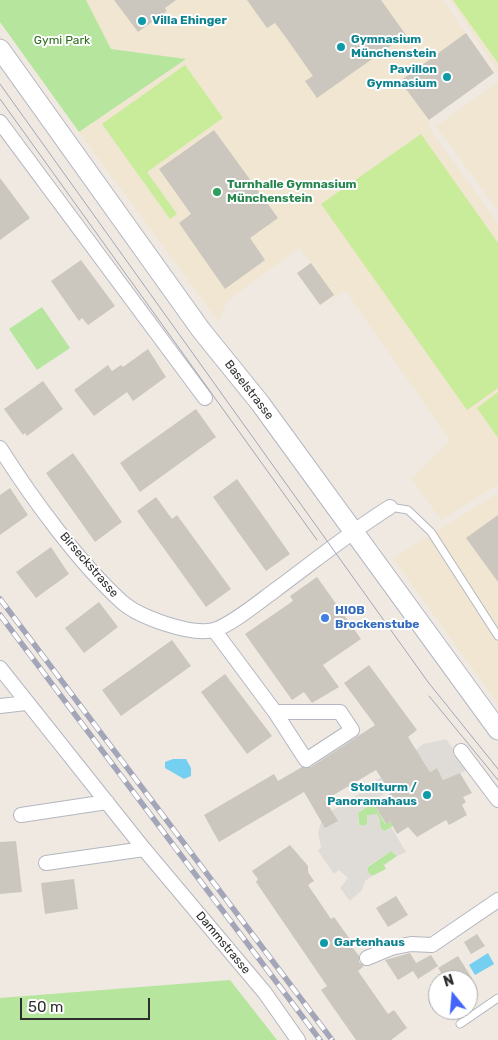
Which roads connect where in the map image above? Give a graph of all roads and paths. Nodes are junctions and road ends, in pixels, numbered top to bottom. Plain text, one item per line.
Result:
1 (0, 49) edge
2 (0, 122) edge
3 (205, 398) dead end
4 (0, 448) edge
5 (390, 507) joint
6 (354, 532) junction
7 (214, 630) junction
8 (498, 636) edge
9 (0, 668) edge
10 (26, 703) junction
11 (0, 706) edge
12 (275, 712) junction
13 (498, 730) edge
14 (461, 751) dead end
15 (498, 800) edge
16 (107, 802) junction
17 (21, 815) dead end
18 (144, 849) junction
19 (46, 863) dead end
20 (498, 900) edge
21 (367, 958) dead end
22 (498, 998) edge
23 (460, 1024) dead end
24 (298, 1040) edge

1 - 6 main road, Baselstrasse
2 - 3 street
4 - 7 street, Birseckstrasse
5 - 6 street
5 - 8 lane
6 - 7 street
6 - 13 main road, Baselstrasse
7 - 12 street
9 - 10 street, Dammstrasse
10 - 11 street
10 - 16 street, Dammstrasse
12 - 12 street
14 - 15 street
16 - 17 street
16 - 18 street, Dammstrasse
18 - 19 street
18 - 24 street, Dammstrasse
20 - 21 street
22 - 23 lane

